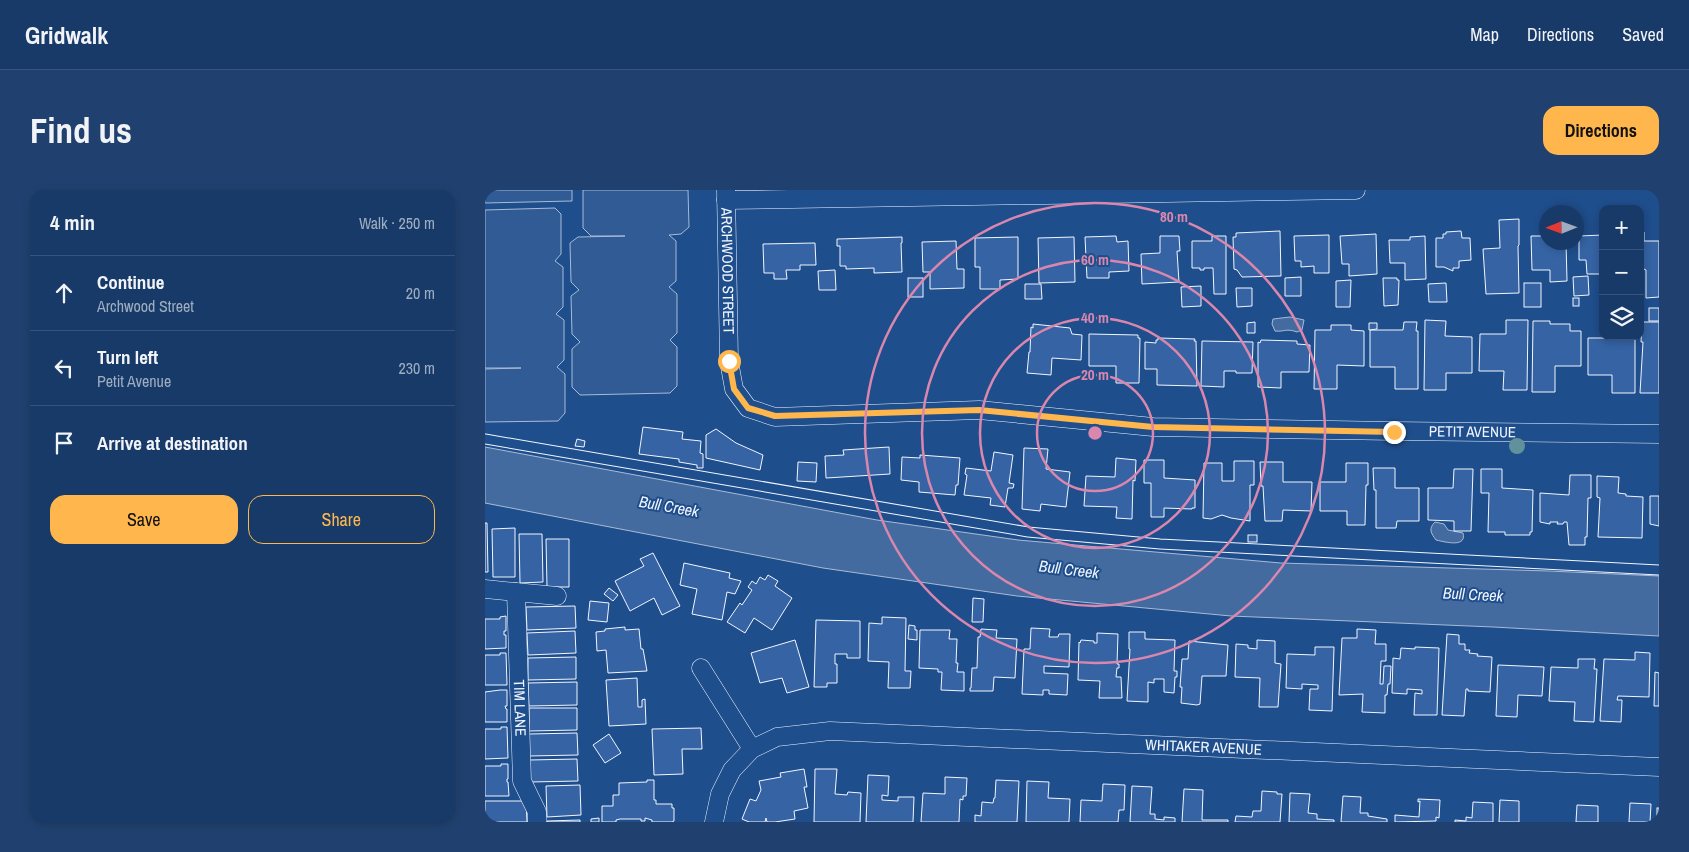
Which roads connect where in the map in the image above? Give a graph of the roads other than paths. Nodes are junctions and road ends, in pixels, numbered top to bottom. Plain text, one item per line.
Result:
1 (1356, 190) edge
2 (726, 195) edge
3 (748, 408) joint
4 (1659, 434) edge
5 (485, 439) edge
6 (1659, 570) edge
7 (485, 589) edge
8 (516, 592) junction
9 (557, 596) dead end
10 (701, 668) dead end
11 (752, 749) junction
12 (1659, 767) edge
13 (537, 822) edge
14 (714, 822) edge

1 - 2 street
2 - 3 street, ARCHWOOD STREET
3 - 4 street, PETIT AVENUE
5 - 6 lane
7 - 8 street
8 - 9 street
8 - 13 street, TIM LANE
10 - 11 street
11 - 12 street, WHITAKER AVENUE
11 - 14 street

